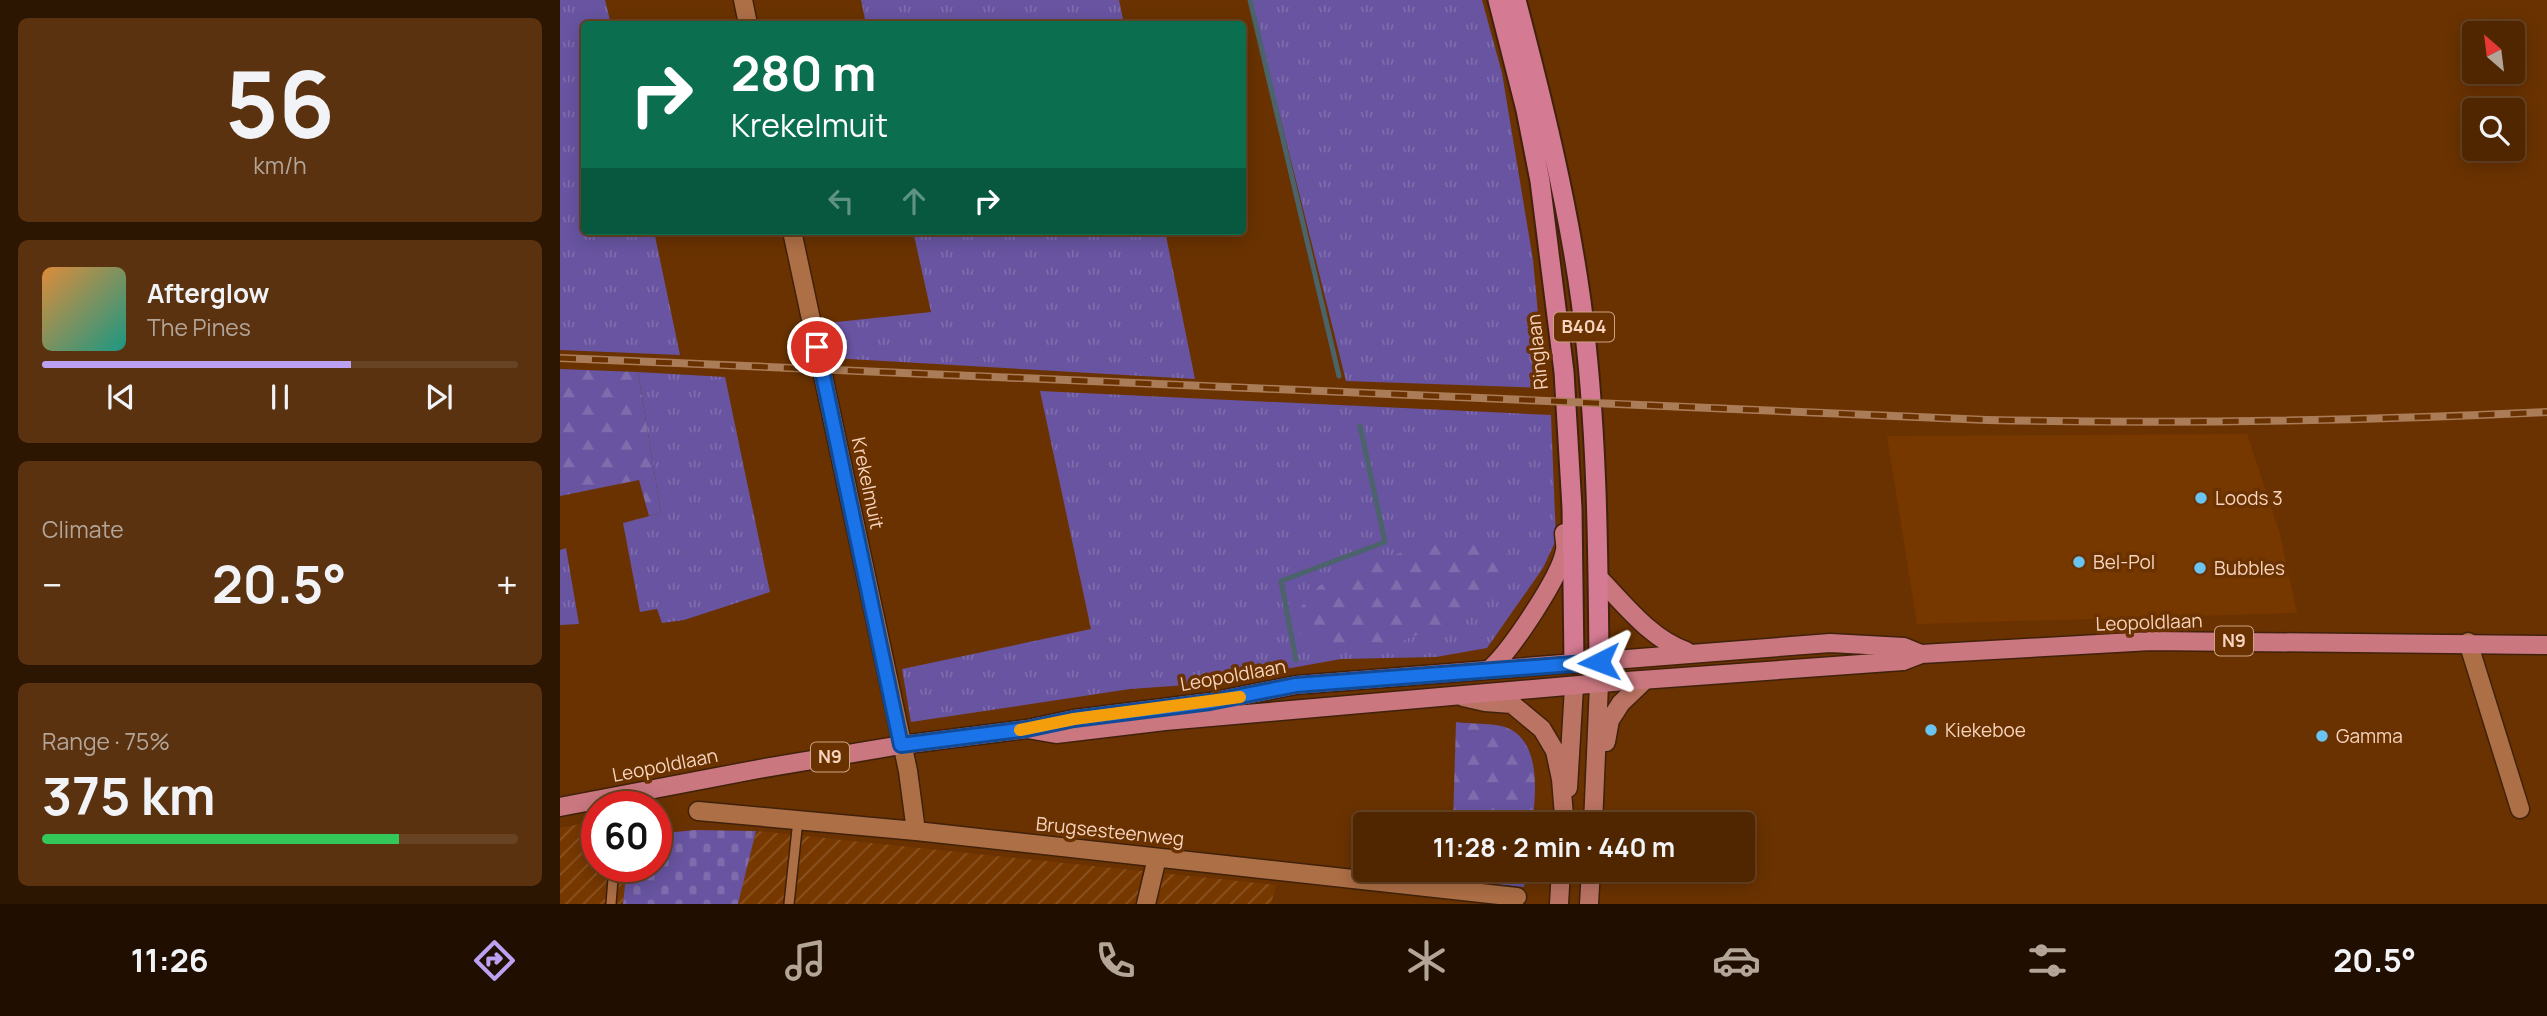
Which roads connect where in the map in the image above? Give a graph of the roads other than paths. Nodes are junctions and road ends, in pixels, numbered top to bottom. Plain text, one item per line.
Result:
1 (743, 0) edge
2 (1498, 0) edge
3 (1516, 0) edge
4 (747, 21) edge
5 (793, 235) edge
6 (1572, 508) junction
7 (1599, 578) junction
8 (2468, 642) junction
9 (2547, 645) edge
10 (1693, 654) junction
11 (1921, 654) junction
12 (1599, 662) junction
13 (1574, 663) junction
14 (1491, 668) junction
15 (1645, 680) junction
16 (1599, 684) junction
17 (1574, 687) junction
18 (1463, 696) junction
19 (1027, 729) junction
20 (901, 745) junction
21 (1596, 764) junction
22 (666, 791) edge
23 (581, 805) edge
24 (560, 807) edge
25 (2520, 809) dead end
26 (698, 811) dead end
27 (1563, 812) edge
28 (1565, 812) edge
29 (1594, 812) edge
30 (798, 820) junction
31 (916, 831) junction
32 (1157, 858) junction
33 (613, 882) edge
34 (1560, 882) edge
35 (1590, 882) edge
36 (1517, 897) dead end
37 (611, 904) edge
38 (789, 904) edge
39 (1146, 904) edge
40 (1559, 904) edge
41 (1589, 904) edge

1 - 4 street
2 - 6 highway, Ringlaan / B404
3 - 7 highway, B404
5 - 20 street, Krekelmuit
6 - 13 highway, Ringlaan / B404
6 - 14 main road
7 - 10 main road
7 - 12 highway, B404
8 - 9 main road, Leopoldlaan / N9
8 - 11 main road, Leopoldlaan / N9
8 - 25 street
10 - 11 main road, Leopoldlaan / N9
10 - 12 main road, Leopoldlaan / N9
11 - 15 main road, Leopoldlaan / N9
12 - 13 main road, N9
12 - 16 main road
13 - 14 main road, Leopoldlaan / N9
13 - 17 main road
14 - 19 main road, Leopoldlaan / N9
15 - 16 main road, Leopoldlaan / N9
15 - 21 main road
16 - 17 main road, N9
16 - 21 main road
17 - 18 main road, Leopoldlaan / N9
17 - 28 main road
18 - 19 main road, Leopoldlaan / N9
18 - 27 main road
19 - 20 main road, Leopoldlaan / N9
20 - 22 main road, Leopoldlaan / N9
20 - 31 street, Krekelmuit
21 - 29 main road
23 - 24 main road, Leopoldlaan / N9
26 - 30 street, Brugsesteenweg
30 - 31 street, Brugsesteenweg
30 - 38 lane
31 - 32 street, Brugsesteenweg
32 - 36 street, Brugsesteenweg
32 - 39 street
33 - 37 lane
34 - 40 main road
35 - 41 main road

